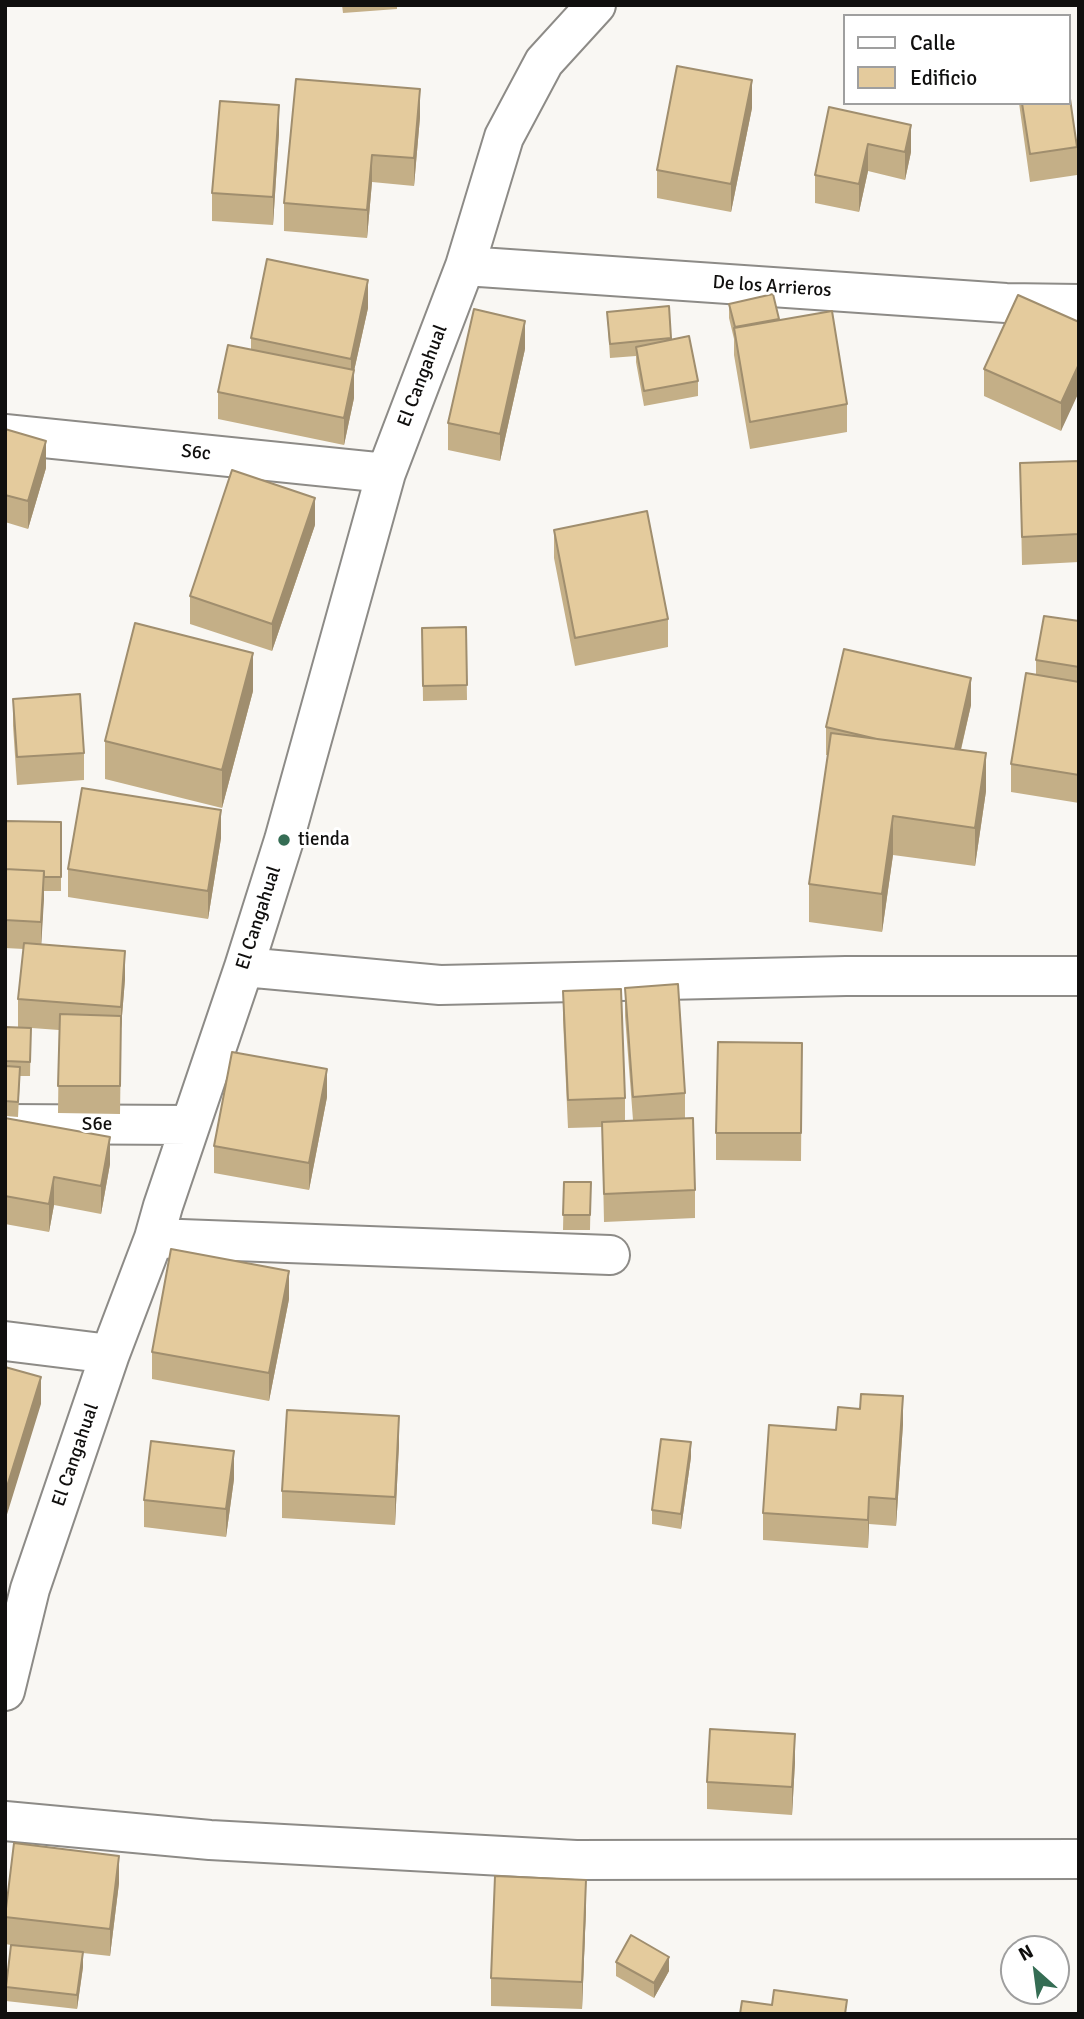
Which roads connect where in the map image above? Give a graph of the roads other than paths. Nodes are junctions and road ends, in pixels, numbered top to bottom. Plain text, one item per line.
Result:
1 (596, 5) edge
2 (465, 266) junction
3 (1079, 304) edge
4 (5, 434) edge
5 (386, 473) junction
6 (244, 967) junction
7 (1079, 976) edge
8 (5, 1124) edge
9 (190, 1125) junction
10 (154, 1238) junction
11 (610, 1255) dead end
12 (5, 1341) edge
13 (110, 1354) junction
14 (5, 1691) edge
15 (5, 1821) edge
16 (1079, 1859) edge

1 - 2 street, El Cangahual
2 - 3 street, De los Arrieros
2 - 5 street, El Cangahual
4 - 5 street, S6c
5 - 6 street, El Cangahual
6 - 7 street
6 - 9 street, El Cangahual
8 - 9 street, S6e
9 - 10 street, El Cangahual
10 - 11 street
10 - 13 street, El Cangahual
12 - 13 street
13 - 14 street, El Cangahual
15 - 16 street

